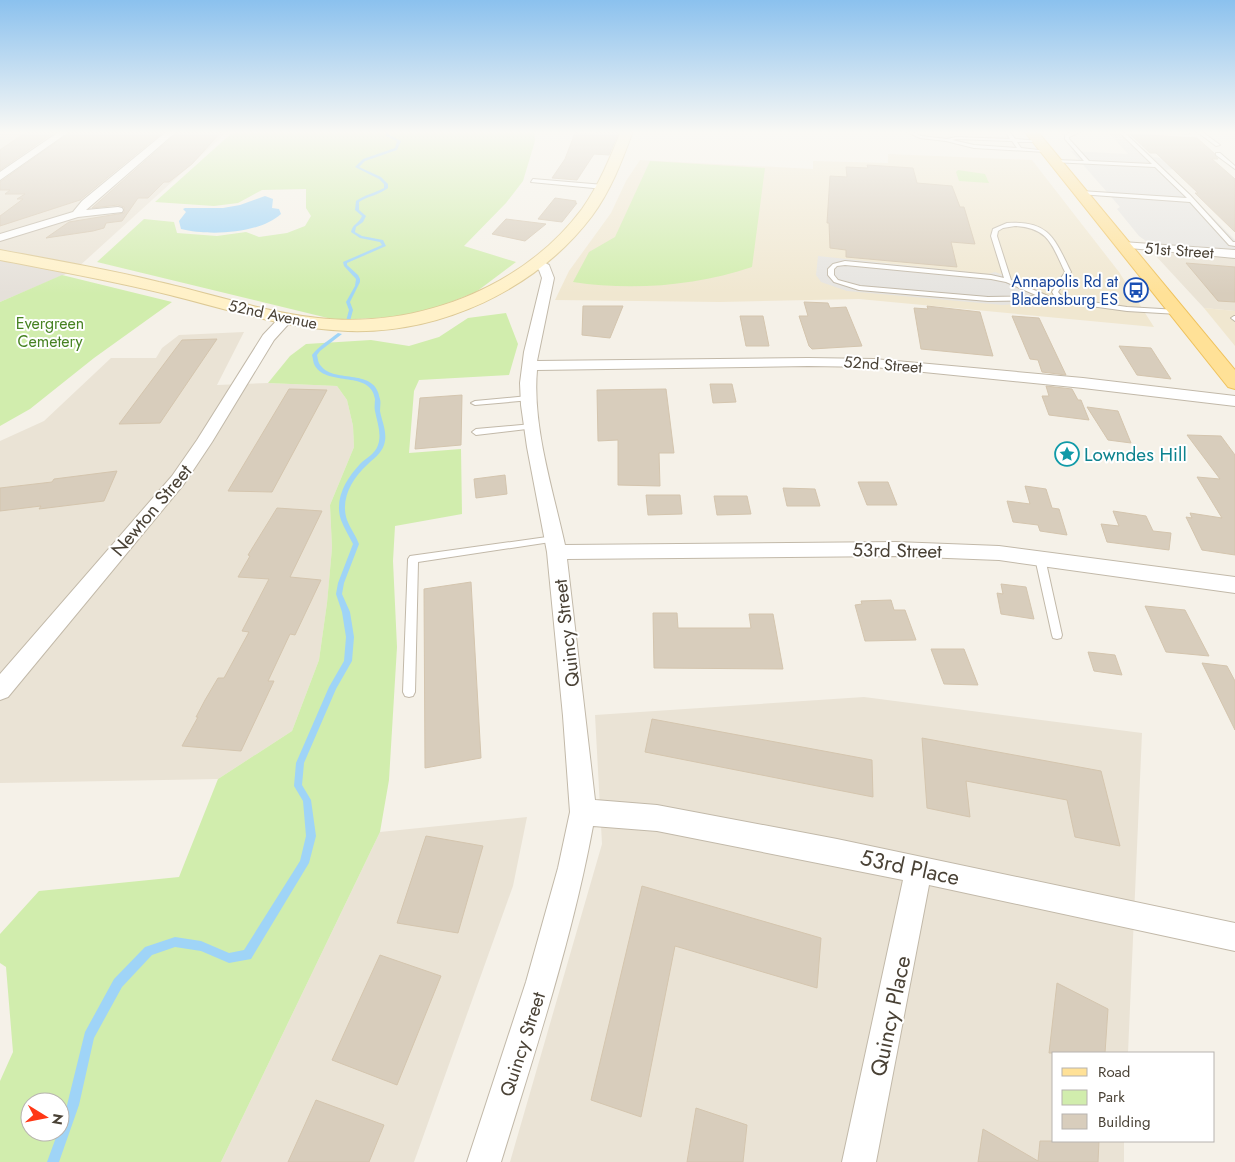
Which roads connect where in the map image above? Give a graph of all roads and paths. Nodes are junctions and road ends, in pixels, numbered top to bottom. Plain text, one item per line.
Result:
1 (107, 185) edge
2 (583, 185) edge
3 (1075, 185) edge
4 (1176, 185) edge
5 (604, 187) joint
6 (1081, 193) junction
7 (1191, 200) junction
8 (118, 210) dead end
9 (76, 214) junction
10 (0, 238) edge
11 (1235, 244) edge
12 (1123, 245) junction
13 (1235, 254) edge
14 (0, 255) edge
15 (536, 262) junction
16 (1008, 281) junction
17 (1047, 298) junction
18 (1060, 299) junction
19 (1178, 312) junction
20 (286, 319) junction
21 (530, 366) junction
22 (1235, 383) edge
23 (528, 398) junction
24 (1235, 402) edge
25 (475, 403) dead end
26 (532, 426) junction
27 (476, 432) dead end
28 (555, 545) junction
29 (1040, 558) junction
30 (1235, 585) edge
31 (1057, 635) dead end
32 (0, 690) edge
33 (409, 692) dead end
34 (583, 812) junction
35 (919, 869) junction
36 (1235, 937) edge
37 (484, 1162) edge
38 (859, 1162) edge

1 - 9 street
2 - 5 lane
3 - 6 main road
4 - 7 lane
5 - 15 street
6 - 7 lane
6 - 12 main road
7 - 11 lane
8 - 9 street
9 - 10 street
12 - 13 street, 51st Street
12 - 19 main road
14 - 20 street, 52nd Avenue
15 - 20 street, 52nd Avenue
15 - 21 street, Quincy Street
16 - 17 lane
16 - 17 lane
16 - 18 lane
17 - 18 lane
18 - 19 lane
19 - 22 main road
20 - 32 street, Newton Street
21 - 23 street, Quincy Street
21 - 24 street, 52nd Street
23 - 25 lane
23 - 26 street, Quincy Street
26 - 27 lane
26 - 28 street, Quincy Street
28 - 29 street, 53rd Street
28 - 33 lane
28 - 34 street, Quincy Street
29 - 30 street, 53rd Street
29 - 31 lane
34 - 35 street, 53rd Place
34 - 37 street, Quincy Street
35 - 36 street, 53rd Place
35 - 38 street, Quincy Place

